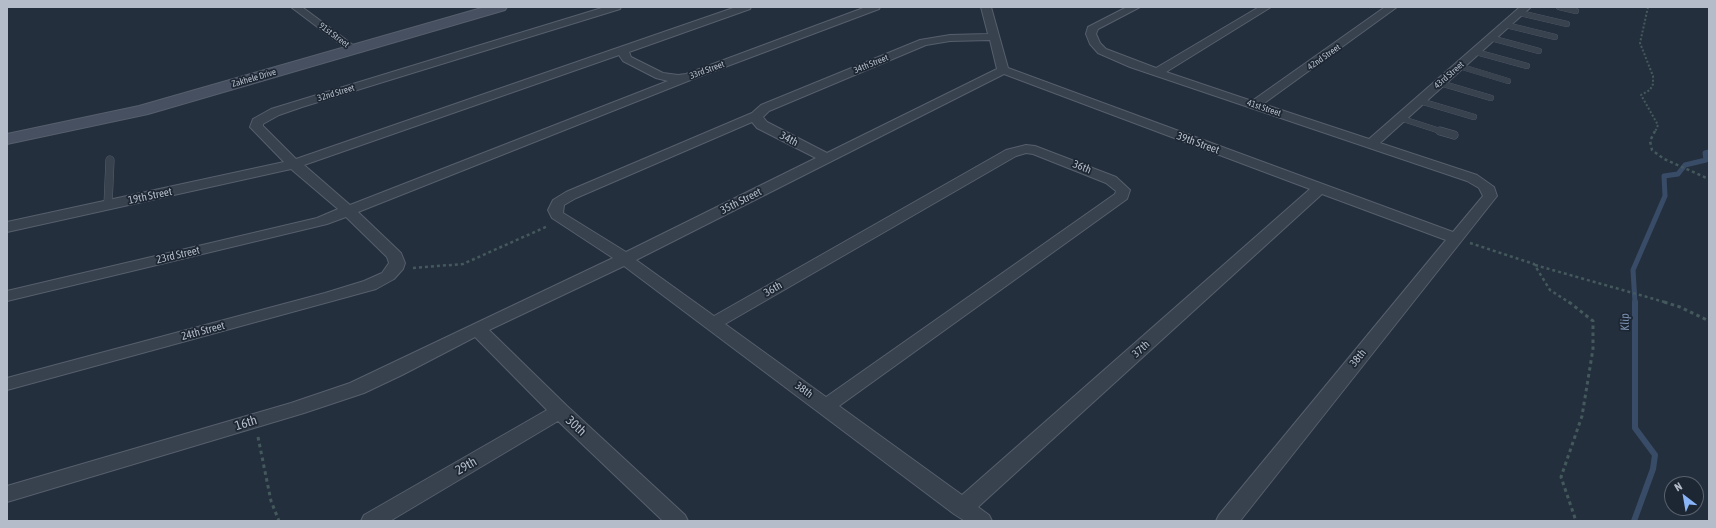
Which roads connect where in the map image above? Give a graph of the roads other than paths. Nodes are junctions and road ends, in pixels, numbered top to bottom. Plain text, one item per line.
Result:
1 (296, 7) edge
2 (500, 7) edge
3 (616, 7) edge
4 (746, 7) edge
5 (875, 7) edge
6 (986, 7) edge
7 (1135, 7) edge
8 (1266, 7) edge
9 (1392, 7) edge
10 (1559, 7) edge
11 (1523, 10) edge
12 (1576, 11) dead end
13 (1567, 24) dead end
14 (1506, 25) junction
15 (993, 37) junction
16 (1555, 37) dead end
17 (1491, 38) junction
18 (352, 48) junction
19 (626, 48) junction
20 (1539, 51) dead end
21 (1476, 52) junction
22 (1459, 66) junction
23 (1527, 66) dead end
24 (1003, 70) junction
25 (1158, 72) junction
26 (689, 77) junction
27 (1508, 81) dead end
28 (1440, 83) junction
29 (1491, 98) dead end
30 (1420, 101) junction
31 (1254, 105) junction
32 (756, 116) junction
33 (1474, 117) dead end
34 (1400, 118) junction
35 (1454, 135) dead end
36 (7, 139) edge
37 (1371, 144) junction
38 (826, 158) junction
39 (110, 160) dead end
40 (294, 164) junction
41 (1320, 188) junction
42 (1490, 196) joint
43 (108, 205) junction
44 (349, 211) junction
45 (562, 219) joint
46 (7, 227) edge
47 (1454, 238) junction
48 (625, 260) junction
49 (395, 269) joint
50 (7, 296) edge
51 (713, 324) junction
52 (477, 329) junction
53 (7, 384) edge
54 (826, 406) junction
55 (560, 411) junction
56 (7, 494) edge
57 (962, 508) junction
58 (667, 518) edge
59 (372, 521) edge
60 (981, 521) edge
61 (1227, 521) edge

1 - 18 street, 91st Street
2 - 18 street, Zakhele Drive
3 - 40 street, 32nd Street
4 - 19 street
5 - 26 street, 33rd Street
6 - 15 street
7 - 25 street, 41st Street
8 - 25 street
9 - 31 street, 42nd Street
10 - 12 lane
11 - 13 lane
11 - 14 street, 43rd Street
14 - 16 lane
14 - 17 street, 43rd Street
15 - 24 street
15 - 32 street, 34th Street
17 - 20 lane
17 - 21 street, 43rd Street
18 - 36 street, Zakhele Drive
19 - 26 street, 33rd Street
19 - 40 street, 19th Street
21 - 22 street, 43rd Street
21 - 23 lane
22 - 27 lane
22 - 28 street, 43rd Street
24 - 38 street, 35th Street
24 - 41 street, 39th Street
25 - 31 street, 41st Street
26 - 44 street, 23rd Street
28 - 29 lane
28 - 30 street, 43rd Street
30 - 33 lane
30 - 34 street, 43rd Street
31 - 37 street, 41st Street
32 - 38 street, 34th
32 - 45 street, 34th Street
34 - 35 lane
34 - 37 street, 43rd Street
37 - 42 street, 41st Street
38 - 48 street, 35th Street
39 - 43 lane
40 - 43 street, 19th Street
40 - 44 street, 32nd Street
41 - 47 street, 39th Street
41 - 57 street, 37th
42 - 47 street, 38th
43 - 46 street, 19th Street
44 - 49 street, 32nd Street
44 - 50 street, 23rd Street
45 - 48 street, 38th
47 - 61 street, 38th
48 - 51 street, 38th
48 - 52 street, 35th Street
49 - 53 street, 24th Street
51 - 54 street, 38th
51 - 54 street, 36th
52 - 55 street, 30th
52 - 56 street, 16th
54 - 57 street, 38th
55 - 58 street, 30th
55 - 59 street, 29th
57 - 60 street, 38th

